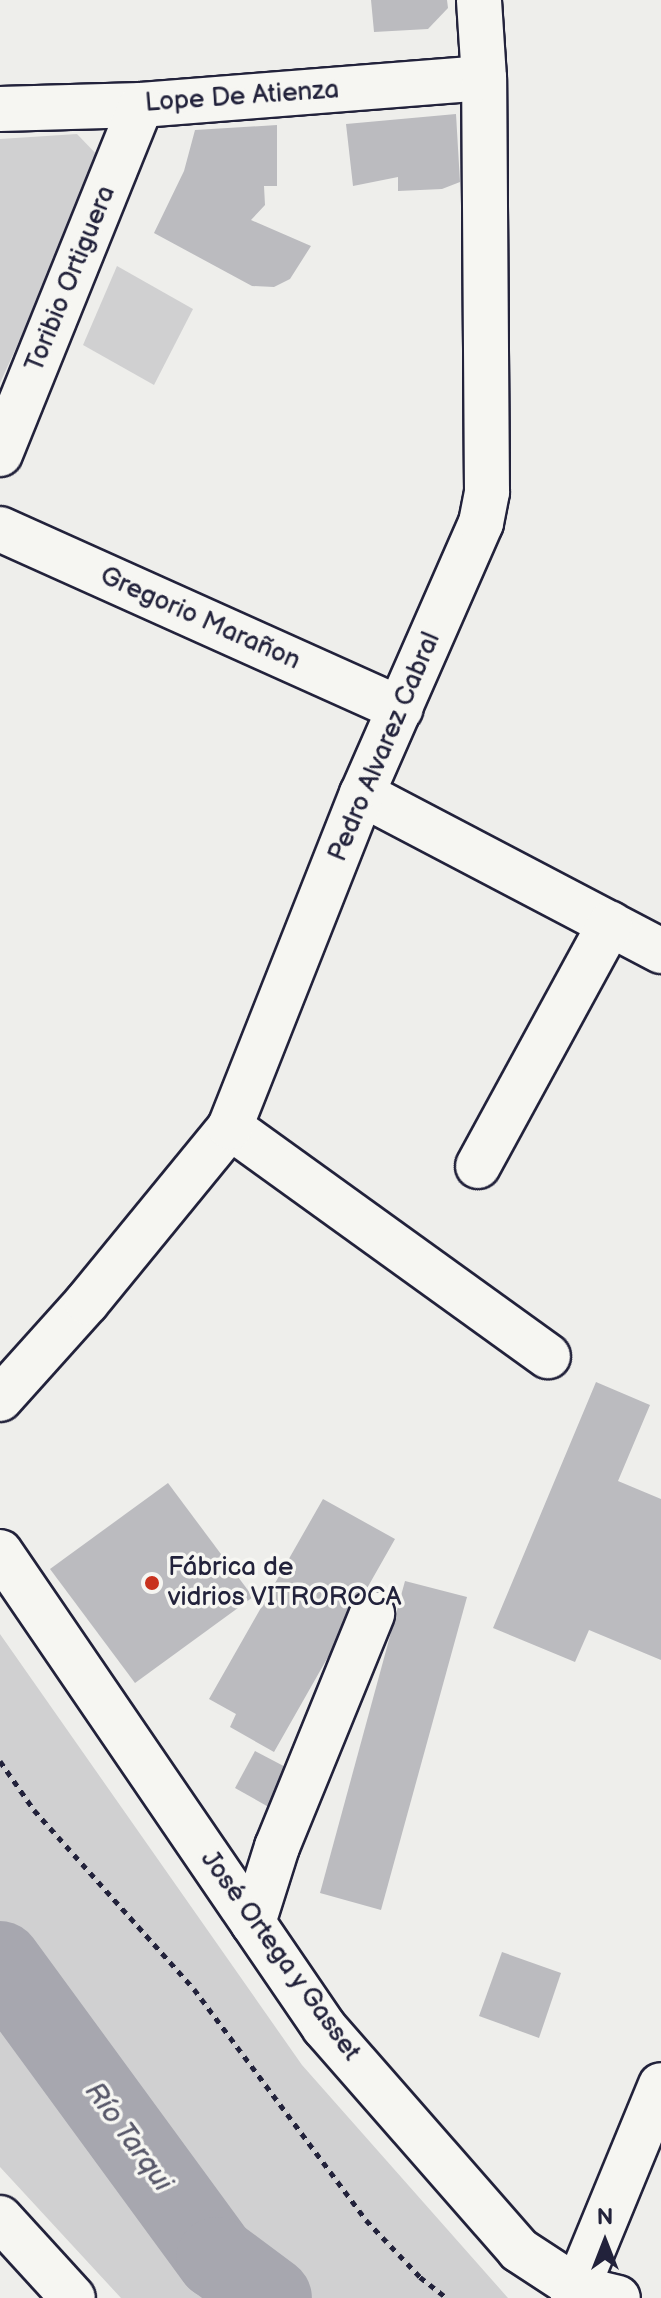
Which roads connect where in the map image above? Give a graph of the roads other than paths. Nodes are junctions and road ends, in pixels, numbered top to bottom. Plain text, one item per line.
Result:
1 (479, 0) edge
2 (484, 78) junction
3 (141, 105) junction
4 (0, 109) edge
5 (0, 454) edge
6 (0, 529) edge
7 (400, 709) junction
8 (362, 794) junction
9 (610, 924) junction
10 (661, 951) edge
11 (230, 1127) junction
12 (478, 1166) dead end
13 (548, 1356) dead end
14 (0, 1399) edge
15 (0, 1552) edge
16 (372, 1614) dead end
17 (253, 1923) junction
18 (661, 2085) edge
19 (0, 2218) edge
20 (575, 2293) edge
21 (73, 2298) edge
22 (618, 2298) edge

1 - 2 street, Pedro Alvarez Cabral
2 - 3 street, Lope De Atienza
2 - 7 street, Pedro Alvarez Cabral
3 - 4 street, Lope De Atienza
3 - 5 street, Toribio Ortiguera
6 - 7 street, Gregorio Marañon
7 - 8 street, Pedro Alvarez Cabral
8 - 9 street
8 - 11 street, Pedro Alvarez Cabral
9 - 10 street
9 - 12 street
11 - 13 street
11 - 14 street, Pedro Alvarez Cabral
15 - 17 street, José Ortega y Gasset
16 - 17 street
17 - 20 street, José Ortega y Gasset
18 - 20 street
19 - 21 street
20 - 22 street, José Ortega y Gasset

